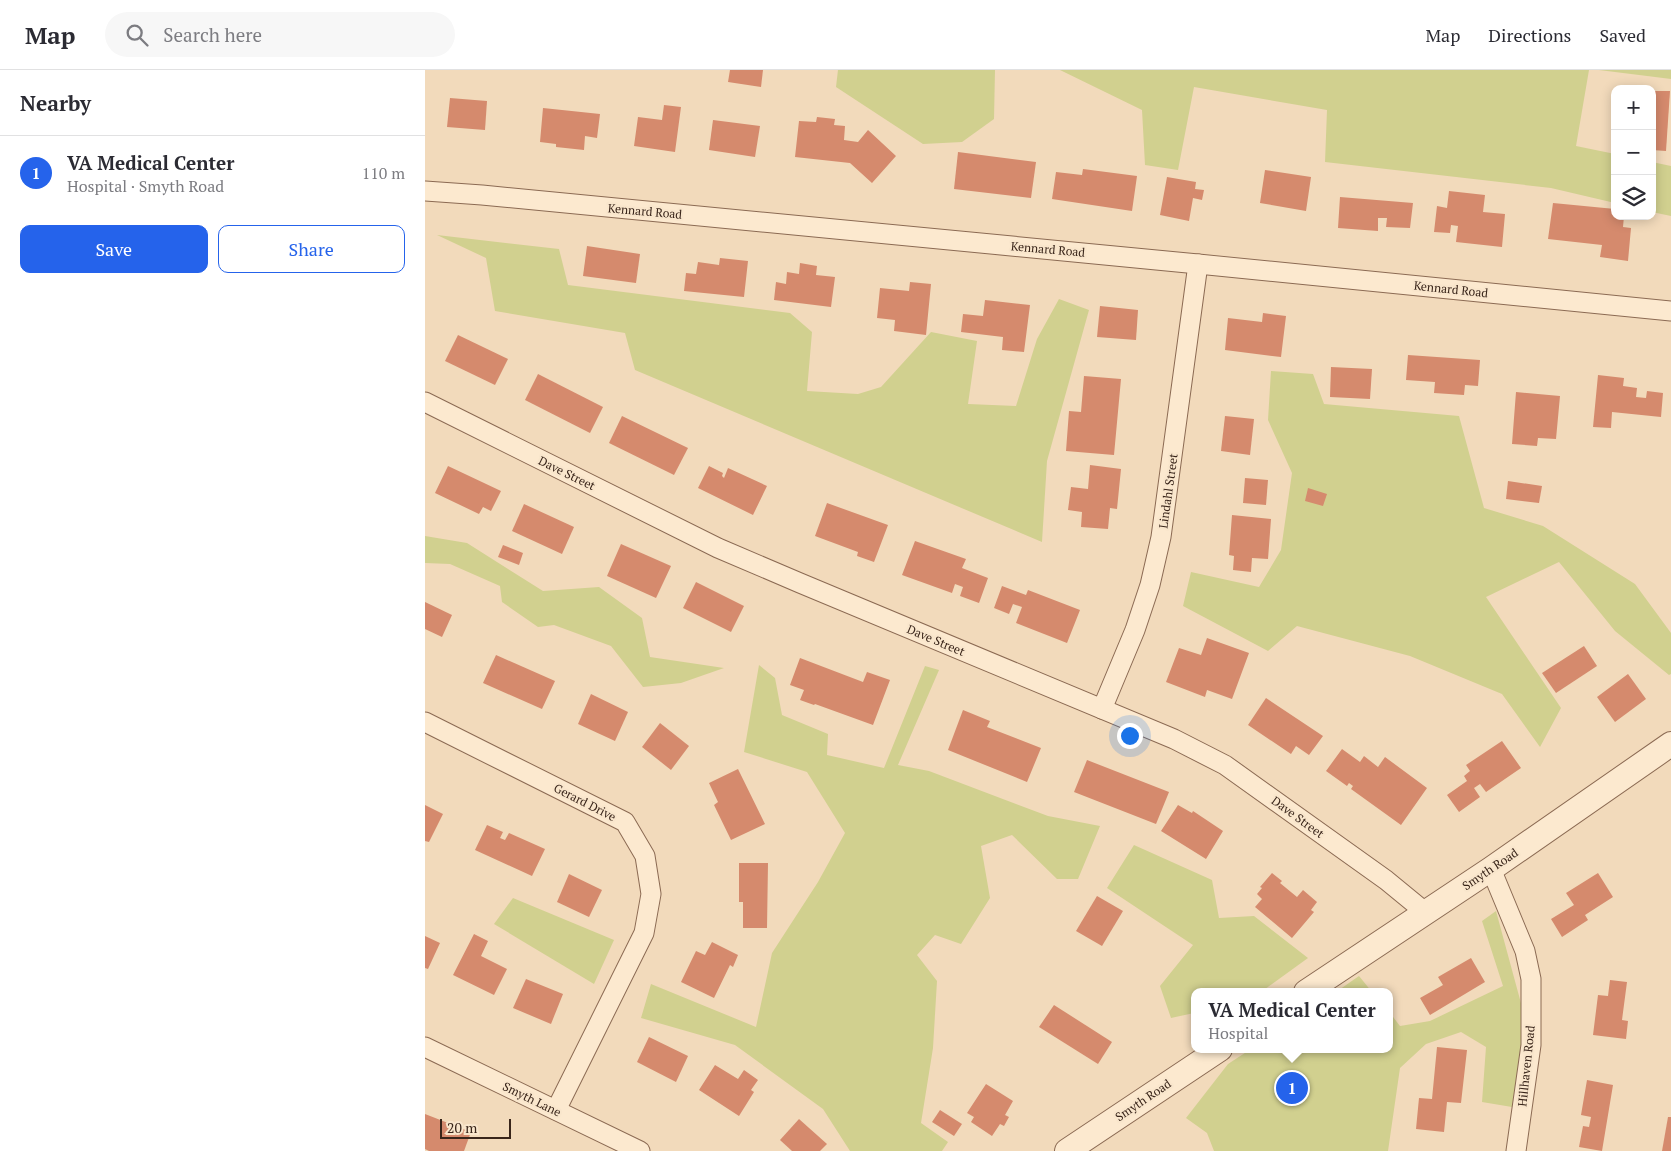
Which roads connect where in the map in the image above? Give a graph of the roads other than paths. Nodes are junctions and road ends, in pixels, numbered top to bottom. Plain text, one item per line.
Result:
1 (425, 192) edge
2 (1198, 264) junction
3 (1671, 311) edge
4 (425, 402) edge
5 (1101, 709) junction
6 (425, 722) edge
7 (1671, 744) edge
8 (1491, 869) junction
9 (1425, 912) junction
10 (1312, 988) edge
11 (425, 1047) edge
12 (1214, 1053) edge
13 (556, 1110) junction
14 (640, 1151) edge
15 (1067, 1151) edge
16 (1516, 1151) edge

1 - 2 street, Kennard Road
2 - 3 street, Kennard Road
2 - 5 street, Lindahl Street
4 - 5 street, Dave Street
5 - 9 street, Dave Street
6 - 13 street, Gerard Drive
7 - 8 street, Smyth Road
8 - 9 street, Smyth Road
8 - 16 street, Hillhaven Road
9 - 10 street, Smyth Road
11 - 13 street, Smyth Lane
12 - 15 street, Smyth Road
13 - 14 street, Smyth Lane

